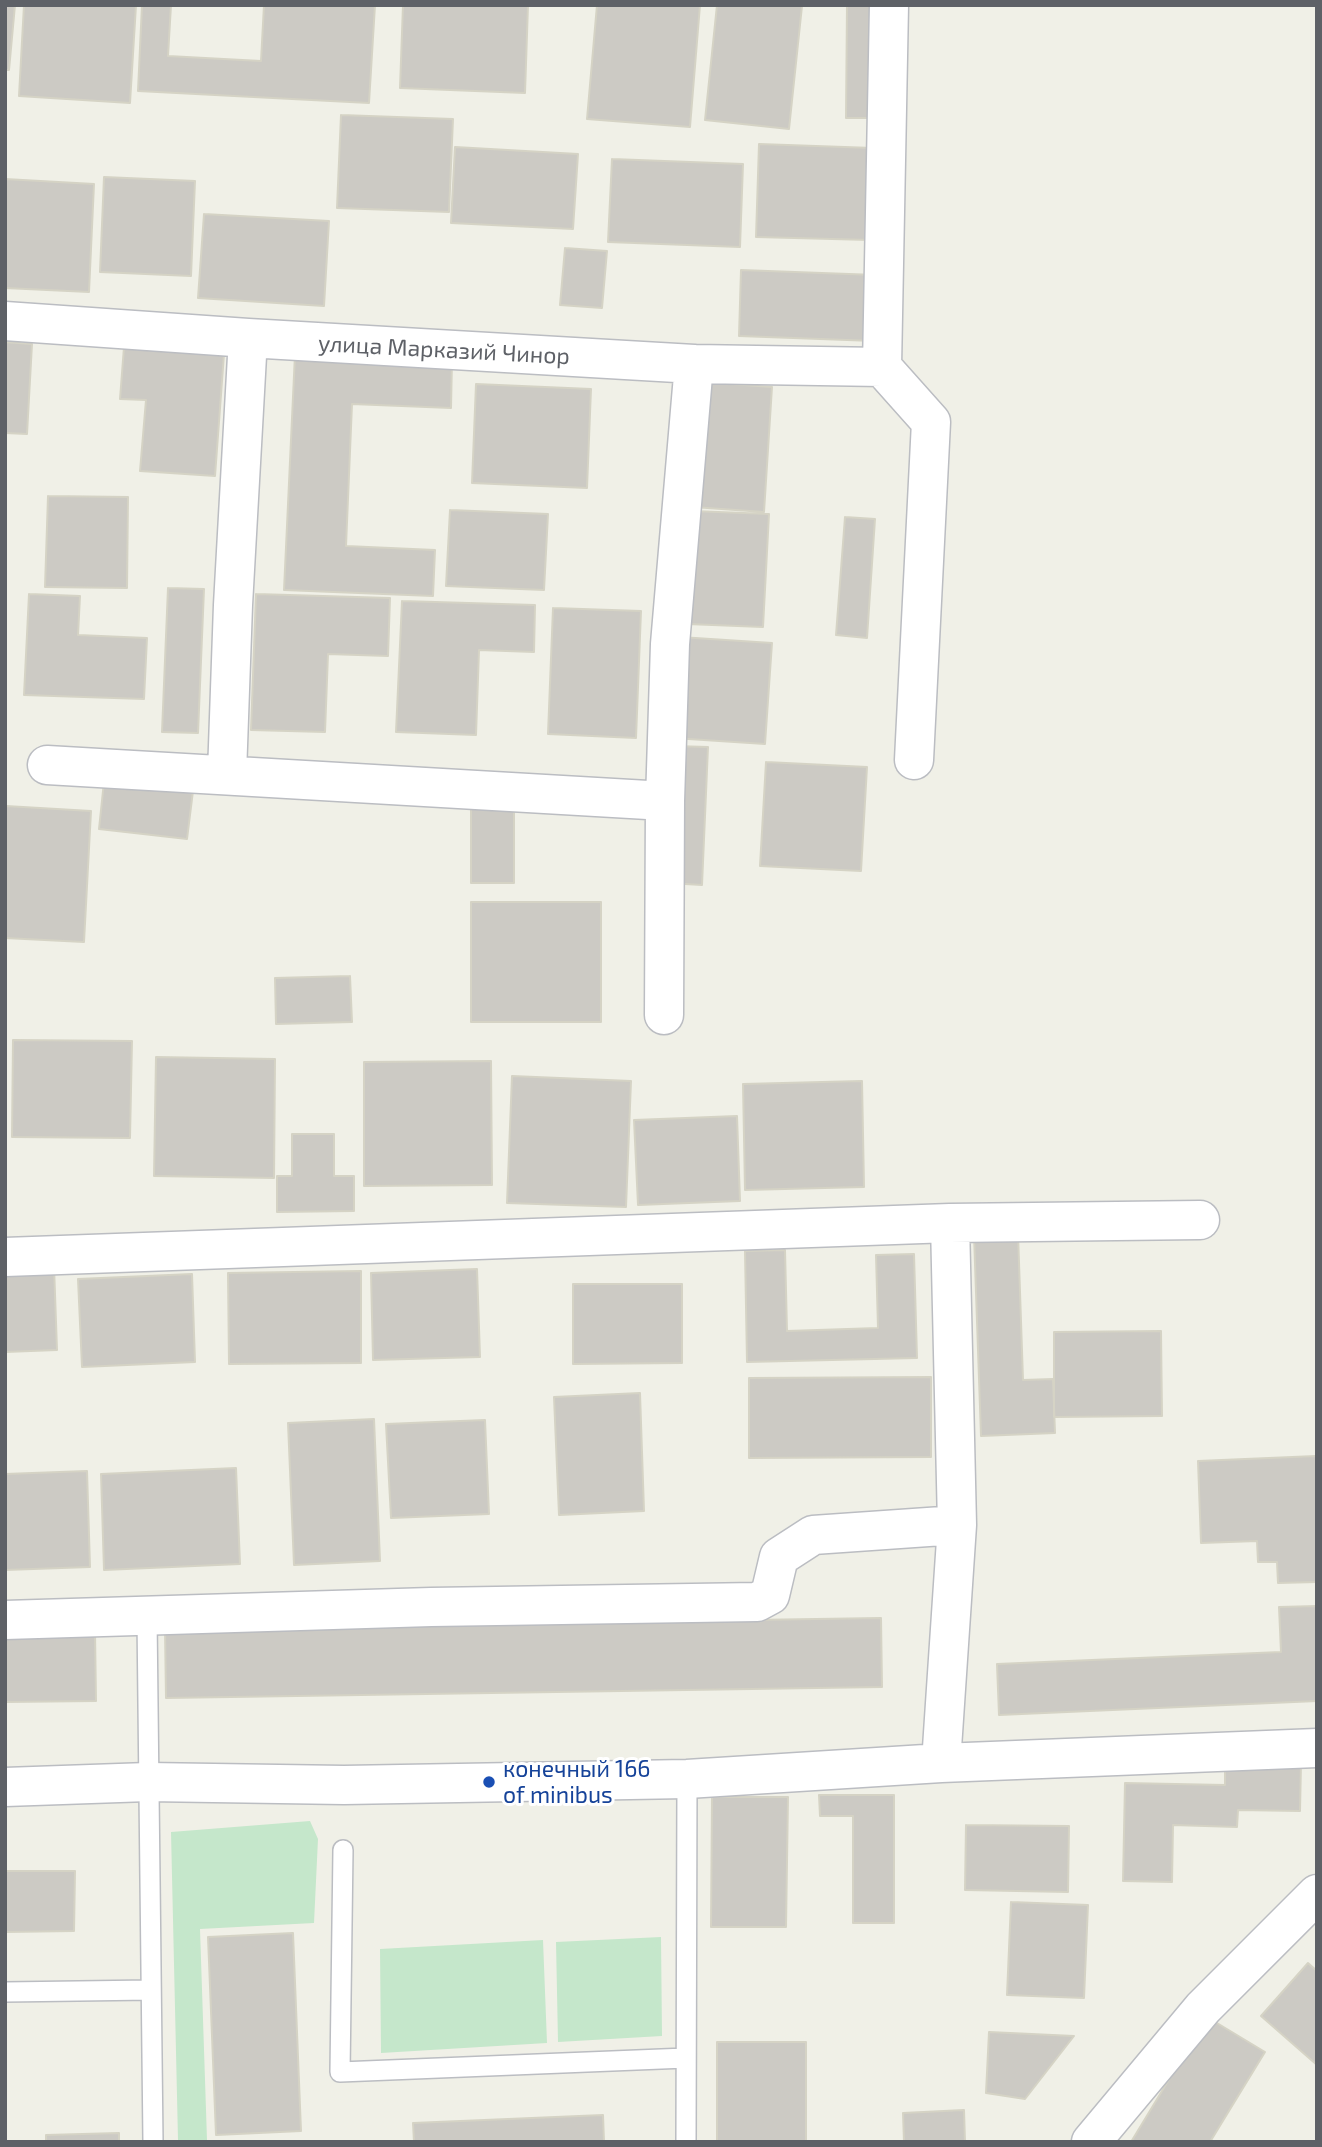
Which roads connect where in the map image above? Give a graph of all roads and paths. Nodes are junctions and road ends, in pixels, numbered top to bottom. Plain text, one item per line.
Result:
1 (889, 5) edge
2 (5, 321) edge
3 (248, 338) junction
4 (694, 364) junction
5 (883, 367) junction
6 (914, 760) dead end
7 (47, 765) dead end
8 (227, 774) junction
9 (665, 801) junction
10 (664, 1015) dead end
11 (1200, 1220) dead end
12 (963, 1222) junction
13 (5, 1257) edge
14 (957, 1525) junction
15 (147, 1617) junction
16 (5, 1620) edge
17 (1317, 1748) edge
18 (942, 1763) junction
19 (687, 1779) junction
20 (148, 1782) junction
21 (5, 1787) edge
22 (343, 1850) dead end
23 (1317, 1894) edge
24 (151, 1990) junction
25 (5, 1992) edge
26 (686, 2057) junction
27 (1094, 2141) edge
28 (153, 2142) edge
29 (687, 2142) edge

1 - 5 street
2 - 3 street, улица Марказий Чинор
3 - 4 street, улица Марказий Чинор
3 - 8 street
4 - 5 street, улица Марказий Чинор
4 - 9 street
5 - 6 street
7 - 8 street
8 - 9 street
9 - 10 street
11 - 12 street
12 - 13 street
12 - 14 street
14 - 15 street
14 - 18 street
15 - 16 street
15 - 20 lane
17 - 18 street
18 - 19 street
19 - 20 street
19 - 26 lane
20 - 21 street
20 - 24 lane
22 - 26 lane
23 - 27 street
24 - 25 lane
24 - 28 lane
26 - 29 lane

